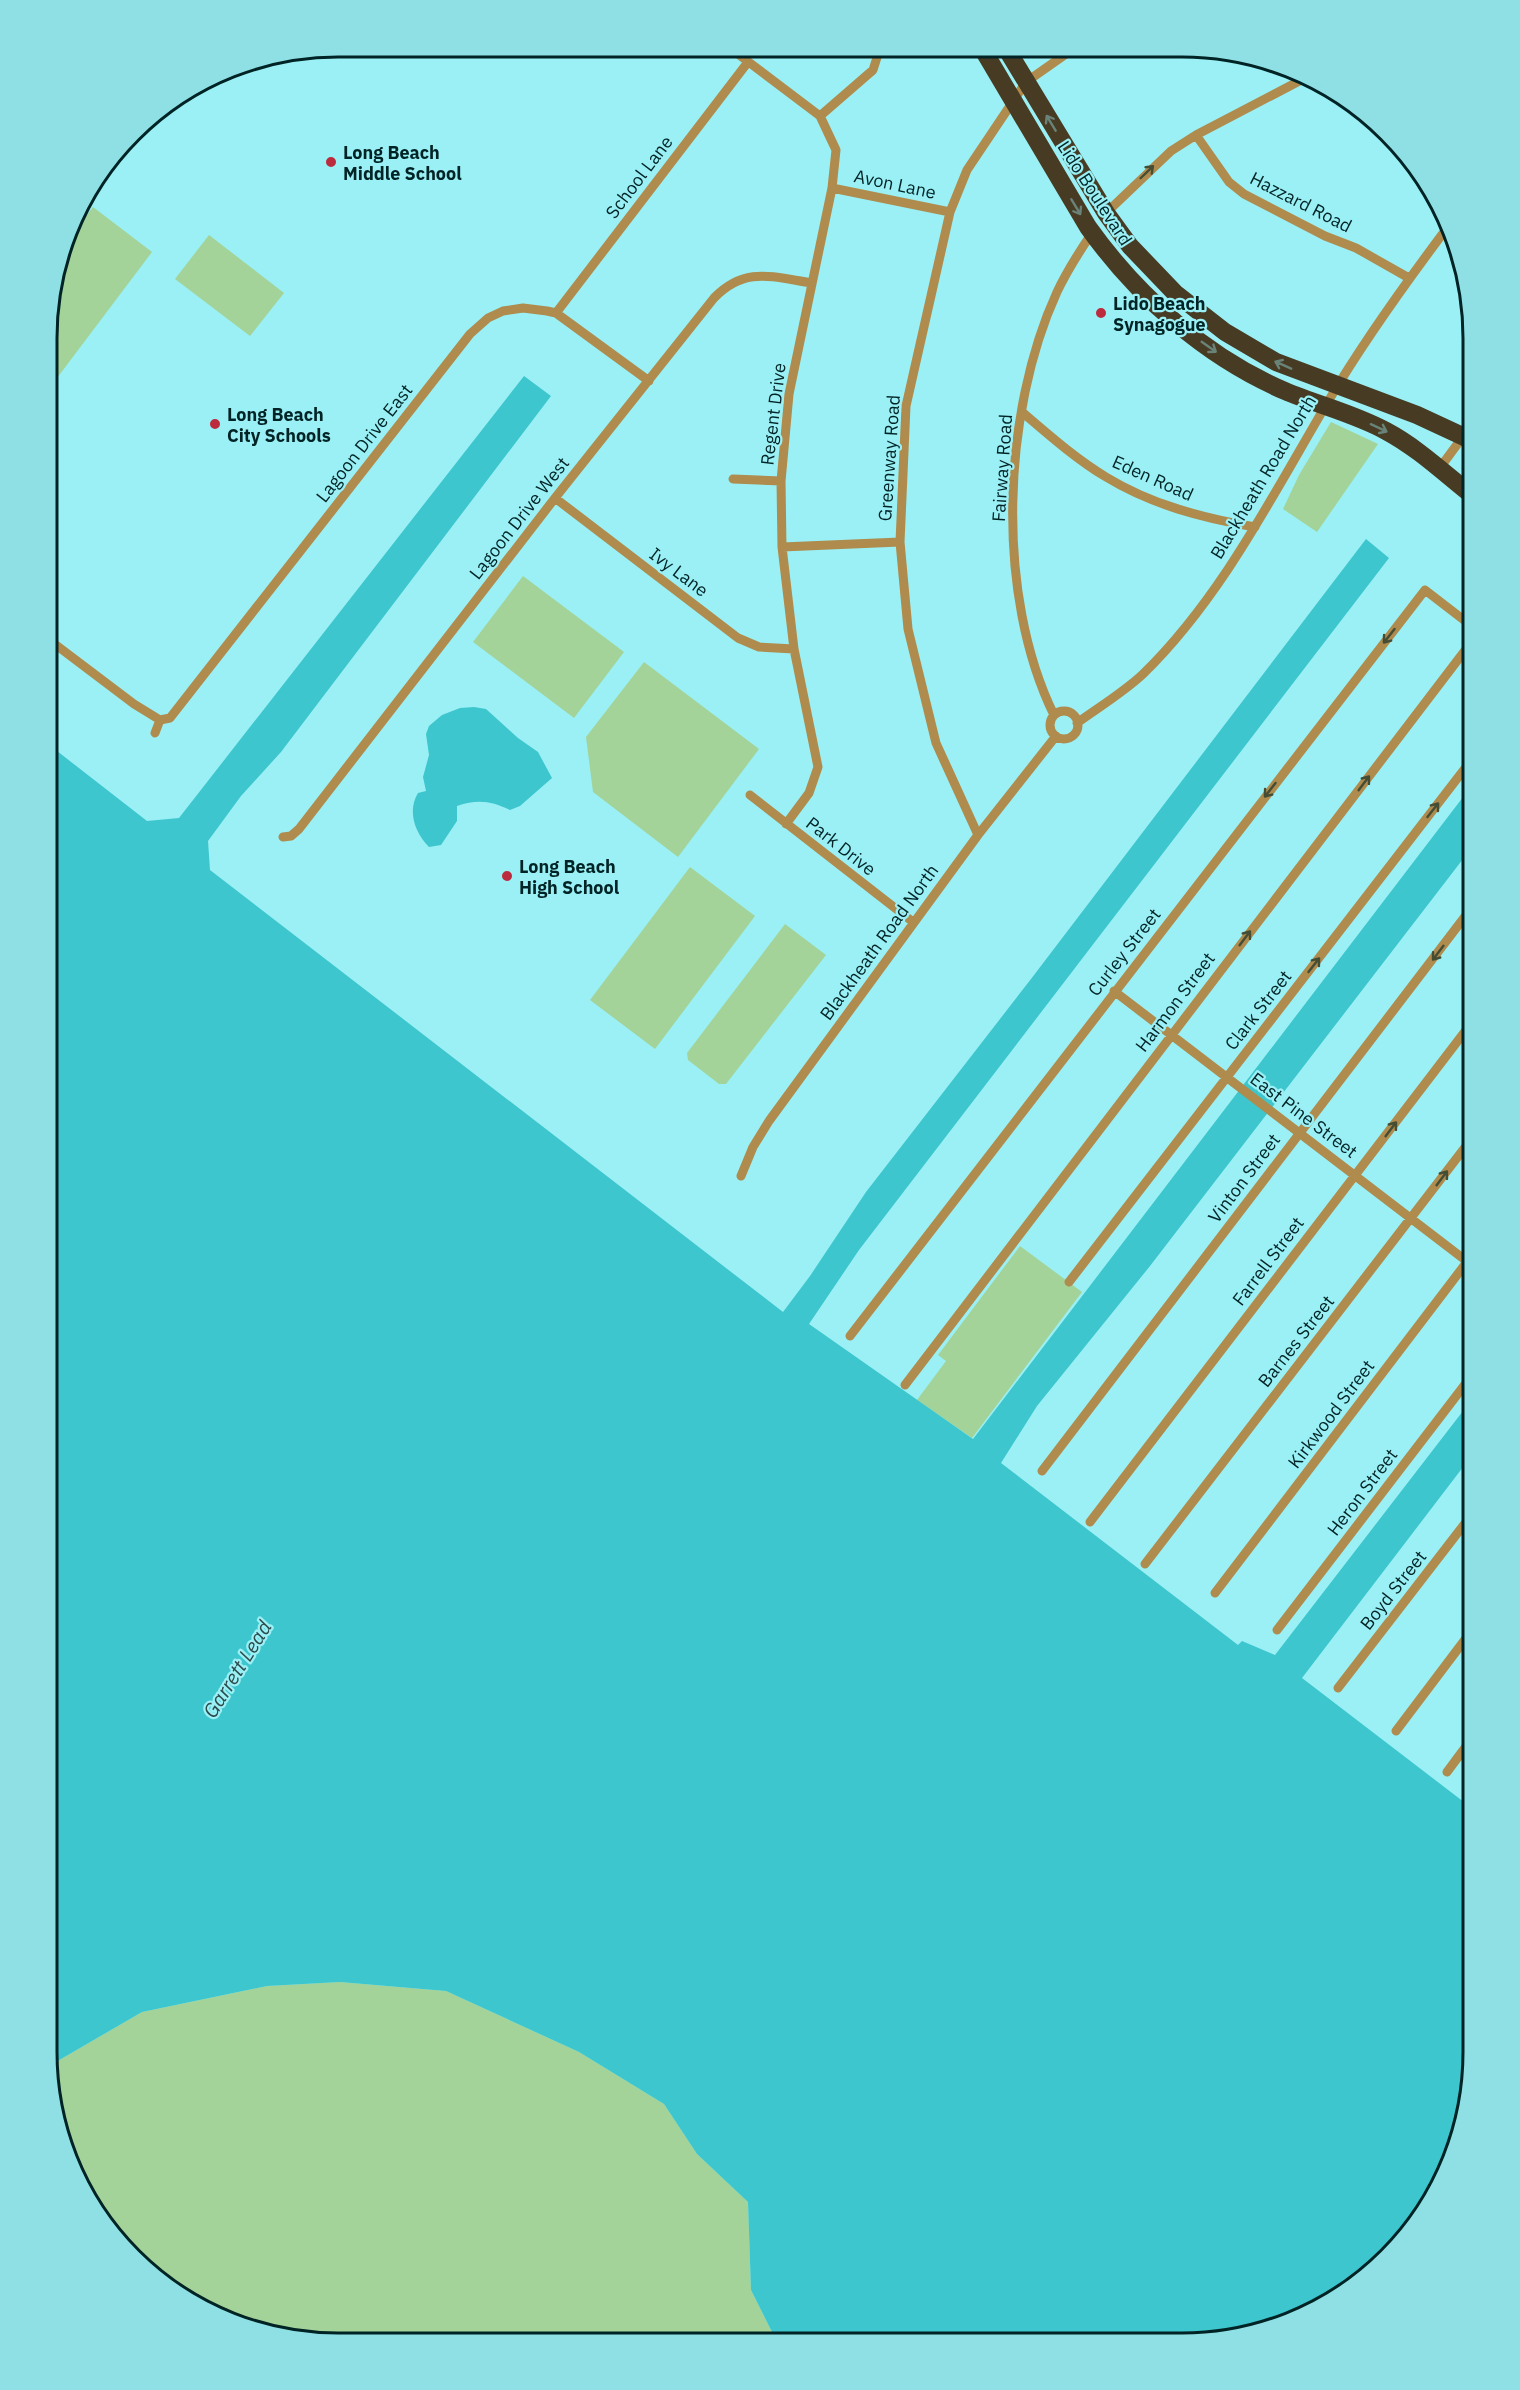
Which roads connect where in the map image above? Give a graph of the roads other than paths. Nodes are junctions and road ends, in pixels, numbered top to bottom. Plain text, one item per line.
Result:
1 (742, 57) edge
2 (877, 57) edge
3 (987, 57) edge
4 (1011, 57) edge
5 (1062, 57) edge
6 (748, 62) junction
7 (1026, 82) junction
8 (1297, 82) edge
9 (1013, 103) junction
10 (820, 116) junction
11 (1196, 135) junction
12 (832, 188) junction
13 (950, 212) junction
14 (1106, 213) junction
15 (1092, 233) junction
16 (1443, 233) edge
17 (1409, 278) junction
18 (812, 283) junction
19 (556, 313) junction
20 (649, 381) junction
21 (1338, 387) junction
22 (1325, 407) junction
23 (1022, 412) junction
24 (1463, 431) edge
25 (1463, 441) edge
26 (1439, 470) junction
27 (733, 479) dead end
28 (781, 480) junction
29 (1463, 488) edge
30 (555, 498) junction
31 (1255, 527) junction
32 (900, 542) junction
33 (782, 547) junction
34 (1463, 619) edge
35 (57, 646) edge
36 (794, 649) junction
37 (1463, 653) edge
38 (1054, 715) junction
39 (160, 720) junction
40 (1077, 723) junction
41 (155, 733) dead end
42 (1056, 736) junction
43 (1463, 771) edge
44 (750, 795) dead end
45 (786, 824) junction
46 (978, 835) junction
47 (284, 837) dead end
48 (1463, 919) edge
49 (913, 922) junction
50 (1114, 991) junction
51 (1171, 1034) junction
52 (1463, 1034) edge
53 (1227, 1078) junction
54 (1300, 1133) junction
55 (1463, 1150) edge
56 (1355, 1175) junction
57 (741, 1176) dead end
58 (1411, 1218) junction
59 (1463, 1255) edge
60 (1463, 1271) edge
61 (1069, 1282) dead end
62 (850, 1336) dead end
63 (905, 1384) dead end
64 (1463, 1387) edge
65 (1042, 1471) dead end
66 (1090, 1522) dead end
67 (1463, 1526) edge
68 (1145, 1564) dead end
69 (1215, 1593) dead end
70 (1277, 1630) dead end
71 (1463, 1642) edge
72 (1338, 1688) dead end
73 (1396, 1731) dead end
74 (1463, 1750) edge
75 (1447, 1772) dead end

1 - 6 street, Regent Drive
2 - 10 street
3 - 9 highway, Lido Boulevard
4 - 7 highway, Lido Boulevard
5 - 7 street, Greenway Road
6 - 10 street, Regent Drive
6 - 19 street, School Lane
7 - 9 street, Greenway Road
14 -> 7 highway, Lido Boulevard
8 - 11 street
9 - 13 street, Greenway Road
9 -> 15 highway, Lido Boulevard
10 - 12 street, Regent Drive
14 -> 11 street
11 - 17 street, Hazzard Road
12 - 13 street, Avon Lane
12 - 18 street, Regent Drive
13 - 32 street, Greenway Road
21 -> 14 highway, Lido Boulevard
15 -> 22 highway, Lido Boulevard
15 - 23 street, Fairway Road
16 - 17 street, Blackheath Road North
17 - 21 street, Blackheath Road North
18 - 20 street, Lagoon Drive West
18 - 28 street, Regent Drive
19 - 20 street, Lagoon Drive East
19 - 39 street, Lagoon Drive East
20 - 30 street, Lagoon Drive West
21 - 22 street, Blackheath Road North
21 - 24 highway, Lido Boulevard
22 -> 26 highway, Lido Boulevard
22 - 31 street, Blackheath Road North
23 - 31 street, Eden Road
23 - 38 street, Fairway Road
25 - 26 street
26 - 29 highway, Lido Boulevard
27 - 28 street
28 - 33 street, Regent Drive
30 - 36 street, Ivy Lane
30 - 47 street, Lagoon Drive West
31 - 40 street, Blackheath Road North
32 - 33 street
32 - 46 street, Greenway Road
33 - 36 street, Regent Drive
34 -> 50 street, Curley Street
35 - 39 street
36 - 45 street, Regent Drive
51 -> 37 street, Harmon Street
38 - 40 street
38 - 42 street, Fairway Road
39 - 41 street
40 - 42 street
42 - 46 street, Blackheath Road North
53 -> 43 street, Clark Street
44 - 45 street, Park Drive
45 - 49 street, Park Drive
46 - 49 street, Blackheath Road North
48 -> 54 street, Vinton Street
49 - 57 street, Blackheath Road North
50 - 51 street, East Pine Street
50 - 62 street, Curley Street
51 - 53 street, East Pine Street
51 - 63 street, Harmon Street
56 -> 52 street, Farrell Street
53 - 54 street, East Pine Street
53 - 61 street, Clark Street
54 - 56 street, East Pine Street
54 - 65 street, Vinton Street
58 -> 55 street, Barnes Street
56 - 58 street, East Pine Street
56 - 66 street, Farrell Street
58 - 59 street, East Pine Street
58 - 68 street, Barnes Street
60 - 69 street, Kirkwood Street
64 - 70 street, Heron Street
67 - 72 street, Boyd Street
71 - 73 street
74 - 75 street

